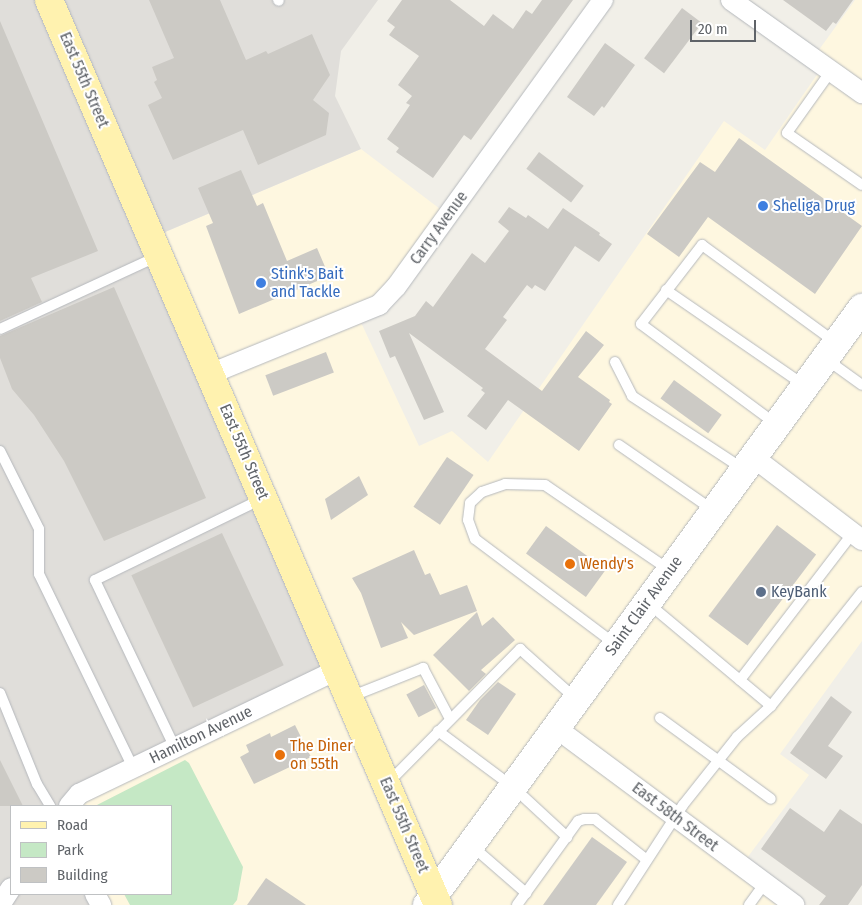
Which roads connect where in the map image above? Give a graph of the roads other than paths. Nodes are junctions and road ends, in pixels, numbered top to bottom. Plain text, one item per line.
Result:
1 (49, 0) edge
2 (603, 0) edge
3 (731, 0) edge
4 (831, 71) junction
5 (862, 94) edge
6 (862, 185) edge
7 (159, 256) junction
8 (666, 290) junction
9 (862, 308) edge
10 (0, 329) edge
11 (830, 351) junction
12 (615, 362) dead end
13 (210, 374) junction
14 (862, 385) edge
15 (805, 386) junction
16 (776, 424) junction
17 (619, 445) dead end
18 (0, 451) edge
19 (748, 463) junction
20 (264, 499) junction
21 (714, 510) junction
22 (858, 536) edge
23 (670, 571) junction
24 (862, 592) edge
25 (647, 602) junction
26 (616, 645) junction
27 (337, 670) junction
28 (740, 680) junction
29 (0, 694) edge
30 (349, 697) junction
31 (577, 699) junction
32 (771, 706) junction
33 (660, 718) dead end
34 (450, 720) junction
35 (556, 728) junction
36 (438, 731) junction
37 (175, 748) junction
38 (718, 761) junction
39 (133, 768) junction
40 (386, 784) junction
41 (513, 787) junction
42 (771, 799) dead end
43 (49, 805) edge
44 (70, 805) edge
45 (675, 816) junction
46 (567, 838) junction
47 (471, 845) junction
48 (647, 860) junction
49 (765, 884) junction
50 (10, 890) edge
51 (526, 893) junction
52 (433, 902) edge
53 (0, 905) edge
54 (517, 905) edge
55 (618, 905) edge
56 (749, 905) edge
57 (794, 905) edge

1 - 7 main road, East 55th Street
2 - 13 street, Carry Avenue
3 - 4 street
4 - 5 street
4 - 6 lane
7 - 10 lane
7 - 13 main road, East 55th Street
8 - 11 lane
8 - 15 lane
8 - 16 lane
9 - 11 main road, Saint Clair Avenue
11 - 14 lane
11 - 15 main road, Saint Clair Avenue
12 - 19 lane
13 - 20 main road, East 55th Street
15 - 16 main road, Saint Clair Avenue
16 - 19 main road, Saint Clair Avenue
17 - 21 lane
18 - 39 lane
19 - 21 main road, Saint Clair Avenue
19 - 22 street
20 - 27 main road, East 55th Street
20 - 37 lane
21 - 23 main road, Saint Clair Avenue
22 - 28 lane
23 - 25 main road, Saint Clair Avenue
23 - 26 lane
24 - 32 lane
25 - 26 main road, Saint Clair Avenue
25 - 28 lane
26 - 31 main road, Saint Clair Avenue
27 - 30 main road, East 55th Street
27 - 37 street, Hamilton Avenue
28 - 32 lane
29 - 43 lane
30 - 34 lane
30 - 40 main road, East 55th Street
31 - 34 lane
31 - 35 main road, Saint Clair Avenue
32 - 38 lane
33 - 38 lane
34 - 36 lane
35 - 41 main road, Saint Clair Avenue
35 - 45 street, East 58th Street
36 - 40 lane
36 - 41 lane
37 - 39 street, Hamilton Avenue
38 - 42 lane
38 - 45 lane
39 - 44 street, Hamilton Avenue
40 - 52 main road, East 55th Street
41 - 46 lane
41 - 47 main road, Saint Clair Avenue
45 - 48 lane
45 - 49 street, East 58th Street
46 - 48 lane
46 - 51 lane
47 - 51 lane
47 - 52 main road, Saint Clair Avenue
48 - 55 lane
49 - 56 lane
49 - 57 street, East 58th Street
50 - 53 street
51 - 54 lane

